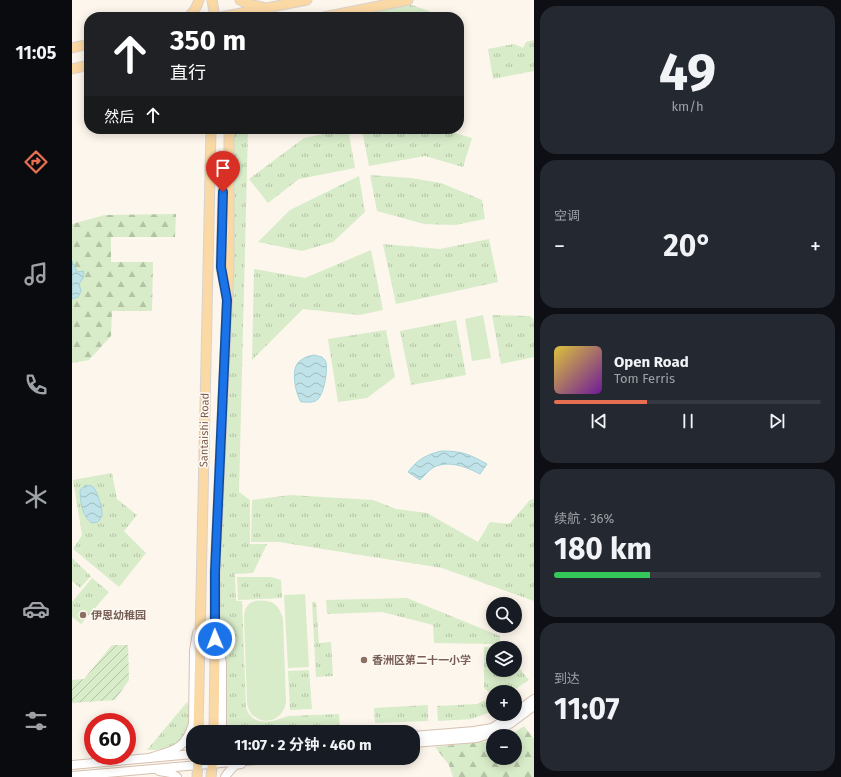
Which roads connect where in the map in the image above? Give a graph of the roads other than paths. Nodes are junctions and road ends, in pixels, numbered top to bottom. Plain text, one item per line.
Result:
1 (199, 0) edge
2 (212, 0) edge
3 (218, 0) edge
4 (240, 0) edge
5 (307, 0) edge
6 (408, 0) edge
7 (269, 8) junction
8 (192, 12) edge
9 (213, 12) edge
10 (220, 12) edge
11 (248, 12) edge
12 (349, 12) edge
13 (84, 45) edge
14 (72, 48) edge
15 (84, 66) edge
16 (72, 69) edge
17 (211, 134) edge
18 (217, 134) edge
19 (223, 134) edge
20 (229, 134) edge
21 (218, 267) junction
22 (207, 300) junction
23 (227, 300) junction
24 (201, 611) junction
25 (215, 629) junction
26 (534, 699) edge
27 (534, 706) edge
28 (522, 707) edge
29 (504, 721) edge
30 (198, 725) edge
31 (214, 725) edge
32 (222, 725) edge
33 (420, 736) edge
34 (420, 742) edge
35 (186, 755) edge
36 (152, 757) junction
37 (186, 764) edge
38 (72, 765) edge
39 (198, 765) edge
40 (212, 765) edge
41 (235, 765) edge
42 (149, 769) junction
43 (72, 776) edge
44 (177, 777) edge
45 (198, 777) edge
46 (211, 777) edge
47 (225, 777) edge

1 - 8 main road
2 - 9 main road
3 - 10 main road
4 - 7 main road
5 - 7 main road
6 - 12 main road
7 - 11 main road
13 - 14 main road
15 - 16 main road
17 - 22 main road, Santaishi Road
18 - 21 main road
19 - 21 main road
20 - 23 main road, Santaishi Road
21 - 22 main road
21 - 23 main road
22 - 24 main road, Santaishi Road
23 - 25 main road, Santaishi Road
24 - 30 main road, Santaishi Road
24 - 36 main road
25 - 31 main road, Santaishi Road
25 - 32 main road
26 - 28 main road
27 - 34 main road
29 - 33 main road
35 - 36 main road
36 - 38 main road
37 - 42 main road
39 - 45 main road
40 - 46 main road
41 - 47 main road
42 - 43 main road
42 - 44 main road

